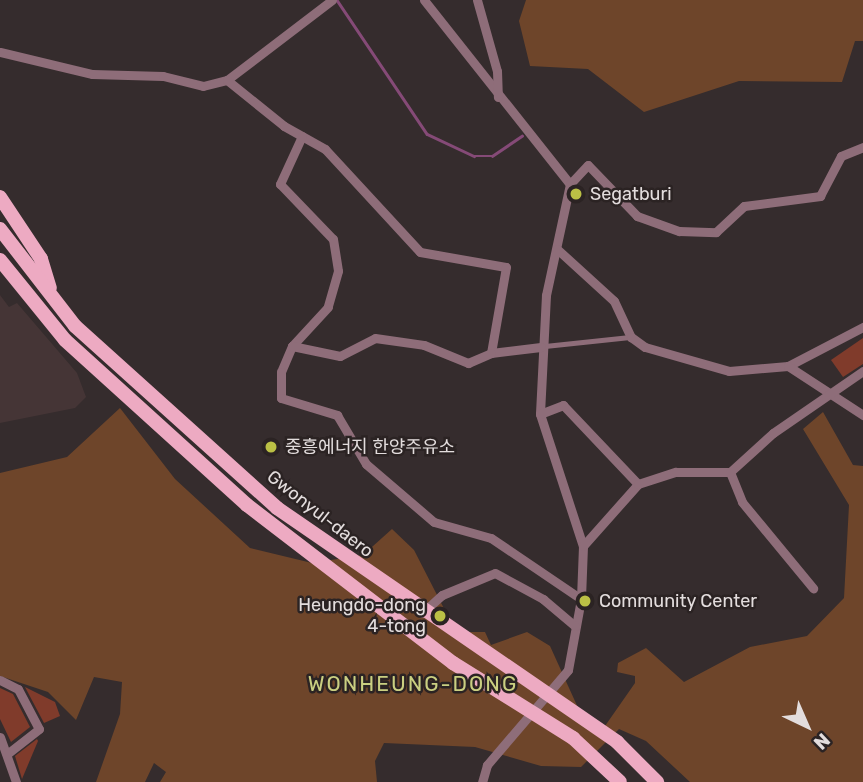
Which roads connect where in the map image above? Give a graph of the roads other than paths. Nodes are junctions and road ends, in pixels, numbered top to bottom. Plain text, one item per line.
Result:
1 (332, 0) edge
2 (424, 0) edge
3 (477, 0) edge
4 (0, 52) edge
5 (227, 80) junction
6 (498, 97) junction
7 (302, 136) junction
8 (863, 147) edge
9 (570, 184) junction
10 (0, 197) edge
11 (0, 229) edge
12 (557, 249) junction
13 (0, 260) edge
14 (52, 297) junction
15 (863, 327) edge
16 (631, 337) junction
17 (292, 346) junction
18 (541, 347) junction
19 (491, 353) junction
20 (788, 366) junction
21 (863, 371) edge
22 (829, 395) junction
23 (540, 414) junction
24 (863, 415) edge
25 (730, 472) junction
26 (638, 484) junction
27 (583, 546) junction
28 (813, 588) dead end
29 (581, 599) junction
30 (422, 613) junction
31 (575, 626) junction
32 (0, 680) edge
33 (550, 694) junction
34 (534, 712) junction
35 (0, 737) edge
36 (8, 752) junction
37 (16, 782) edge
38 (482, 782) edge
39 (620, 782) edge
40 (657, 782) edge

1 - 5 street
2 - 6 street
3 - 6 street
4 - 5 street
5 - 7 street
6 - 9 street
7 - 17 street
7 - 19 street
8 - 9 street
9 - 12 street
10 - 14 main road
11 - 14 main road, Gwonyul-daero
12 - 16 street
12 - 18 street
13 - 34 main road, Gwonyul-daero
14 - 30 main road, Gwonyul-daero
15 - 20 street
16 - 18 lane
16 - 20 street
17 - 19 street
17 - 29 street
18 - 19 street
18 - 23 street
20 - 22 street
21 - 22 street
22 - 24 street
22 - 25 street
23 - 26 street
23 - 27 street
25 - 26 street
25 - 28 street
26 - 27 street
27 - 29 street
29 - 31 street
30 - 31 street
30 - 33 main road, Gwonyul-daero
31 - 33 street
32 - 36 street
33 - 34 street
33 - 40 main road, Gwonyul-daero
34 - 38 street
34 - 39 main road, Gwonyul-daero
35 - 36 street
36 - 37 street

